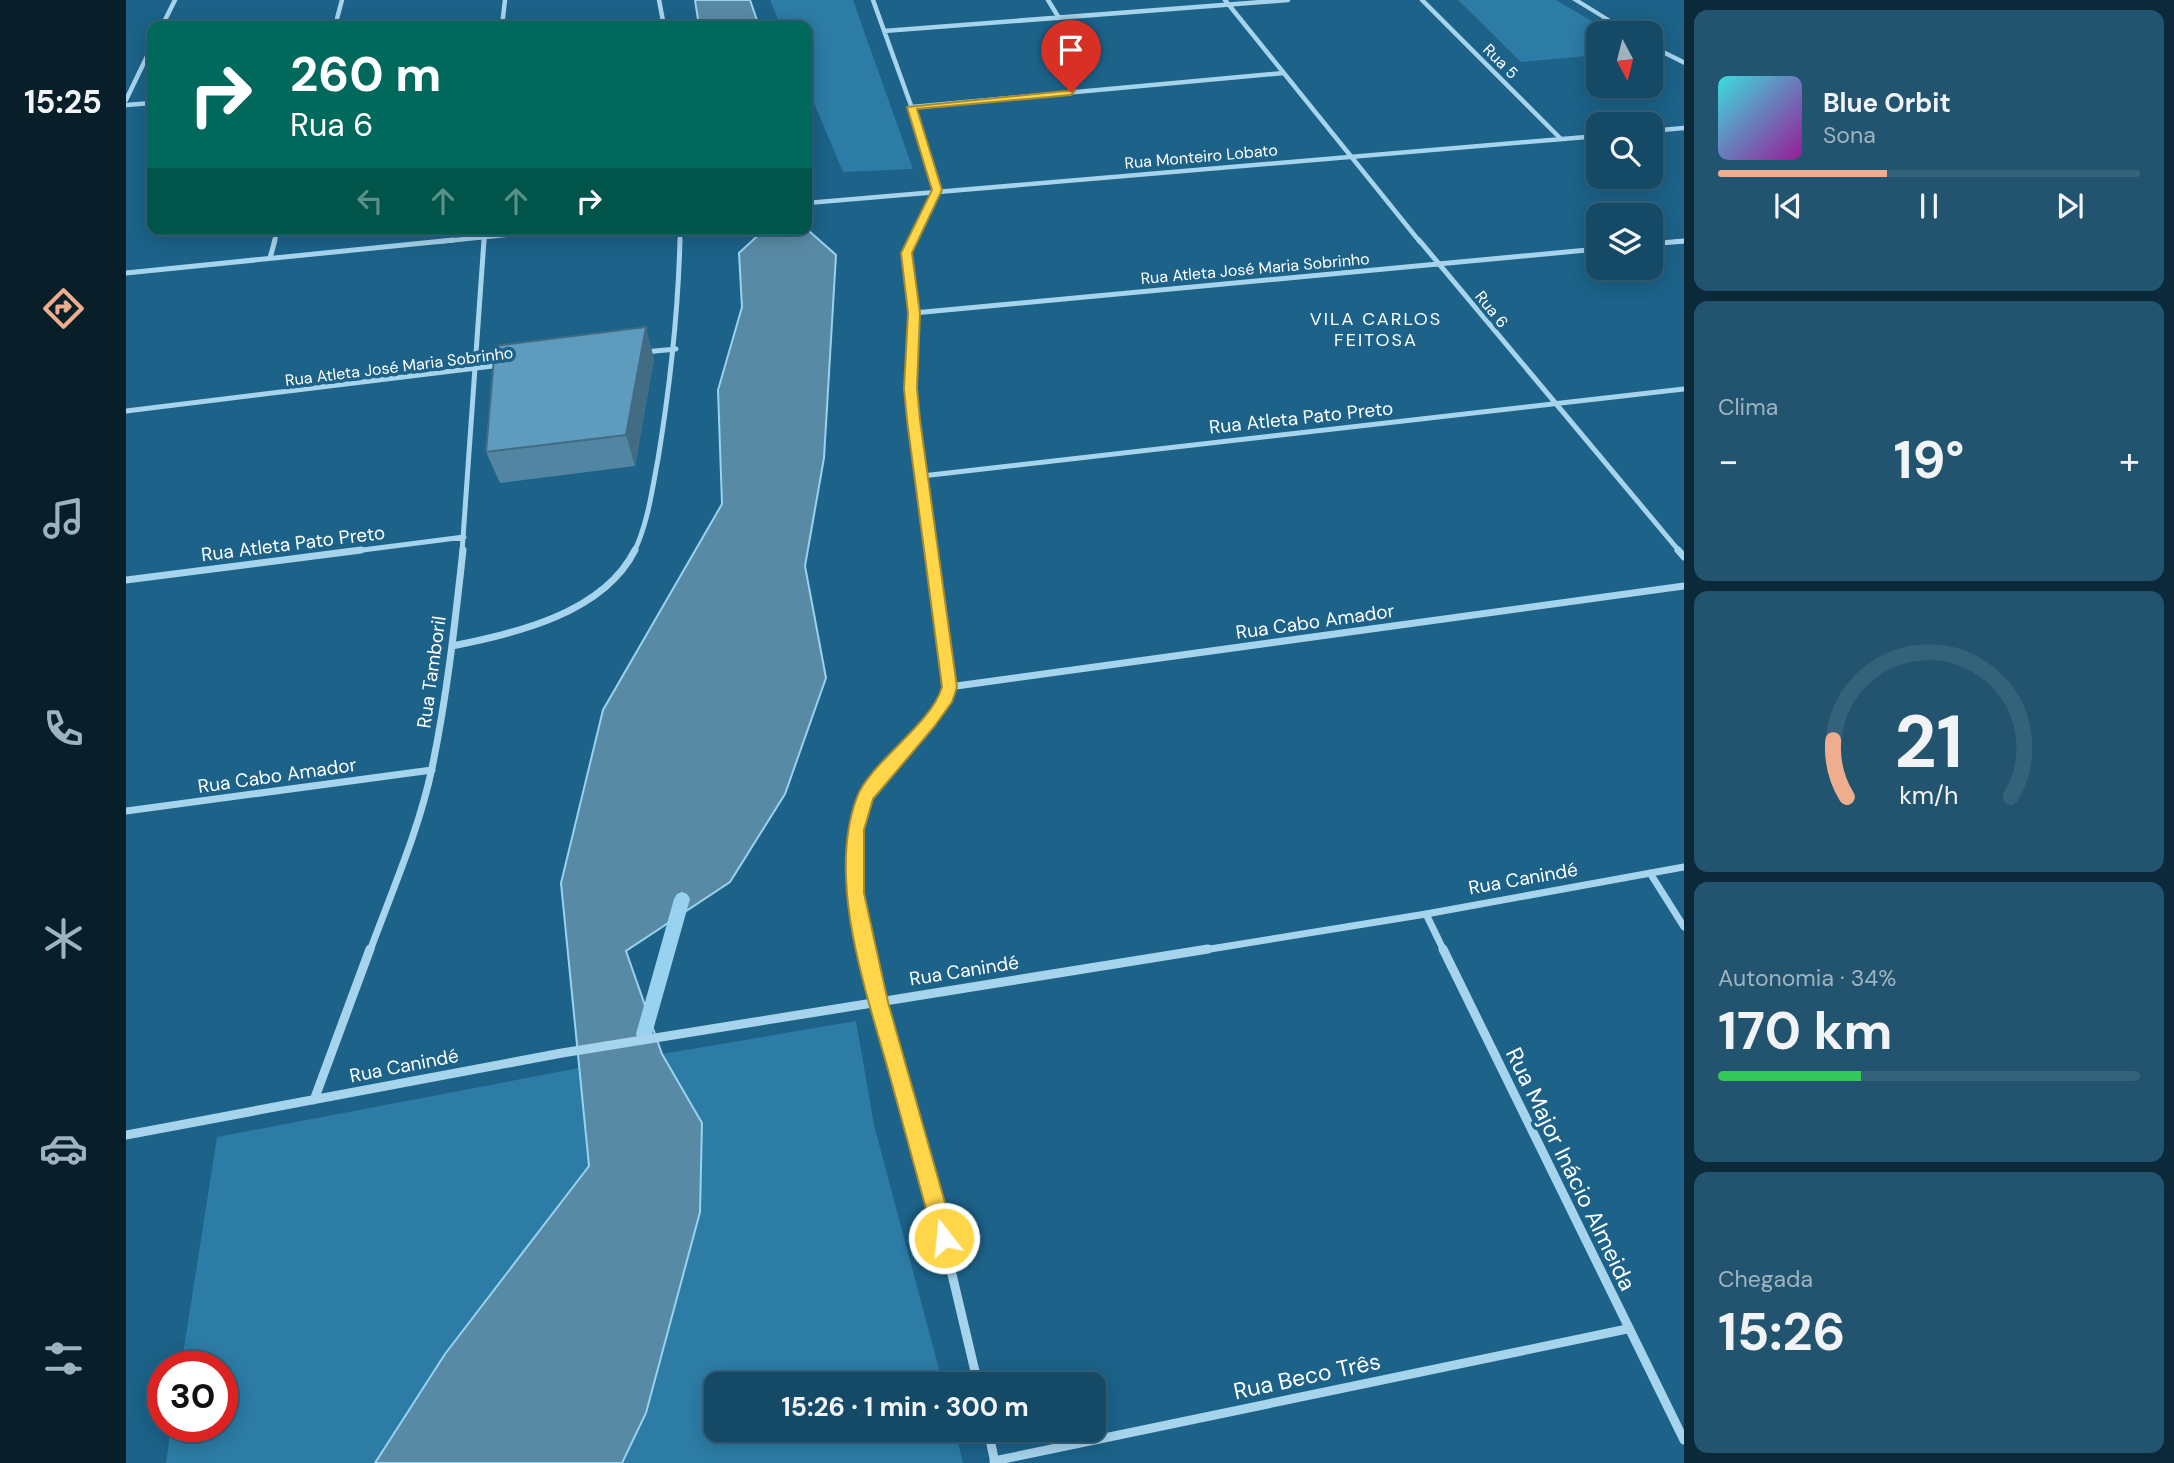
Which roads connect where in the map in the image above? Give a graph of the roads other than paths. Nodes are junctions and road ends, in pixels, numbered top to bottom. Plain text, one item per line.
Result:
1 (174, 0) edge
2 (342, 0) edge
3 (505, 0) edge
4 (659, 0) edge
5 (873, 0) edge
6 (1048, 0) edge
7 (1288, 0) edge
8 (1422, 0) edge
9 (1575, 0) edge
10 (1227, 2) edge
11 (1059, 18) junction
12 (164, 21) edge
13 (336, 21) edge
14 (503, 21) edge
15 (663, 21) edge
16 (1610, 21) edge
17 (884, 31) junction
18 (1663, 52) edge
19 (147, 57) edge
20 (1684, 63) edge
21 (1284, 73) junction
22 (126, 103) edge
23 (147, 103) edge
24 (912, 107) junction
25 (1684, 128) edge
26 (1663, 130) edge
27 (1586, 137) edge
28 (1561, 139) junction
29 (1349, 157) junction
30 (937, 190) junction
31 (812, 203) edge
32 (276, 235) edge
33 (476, 235) edge
34 (485, 235) edge
35 (680, 235) edge
36 (1684, 241) edge
37 (1663, 243) edge
38 (1586, 250) edge
39 (270, 258) junction
40 (1439, 263) junction
41 (126, 273) edge
42 (914, 313) junction
43 (676, 349) junction
44 (636, 353) edge
45 (515, 364) edge
46 (475, 368) junction
47 (1684, 389) edge
48 (1555, 405) junction
49 (126, 411) edge
50 (922, 476) junction
51 (464, 537) junction
52 (1684, 557) edge
53 (126, 580) edge
54 (1684, 586) edge
55 (452, 646) junction
56 (949, 687) junction
57 (432, 770) junction
58 (126, 811) edge
59 (1684, 867) edge
60 (1650, 873) junction
61 (1426, 914) junction
62 (1684, 927) edge
63 (878, 1002) junction
64 (314, 1100) junction
65 (126, 1135) edge
66 (1627, 1329) junction
67 (976, 1372) edge
68 (1684, 1440) edge
69 (991, 1442) edge
70 (995, 1462) edge

1 - 12 street
2 - 13 street
3 - 14 street
4 - 15 street
5 - 17 street
6 - 11 street
7 - 10 street
8 - 28 street, Rua 5
9 - 16 street
10 - 11 street
10 - 21 street, Rua 6
11 - 17 street
17 - 24 street
18 - 20 street
19 - 22 street
21 - 24 street
21 - 29 street, Rua 6
22 - 23 street
24 - 30 street
25 - 26 street
27 - 28 street, Rua Monteiro Lobato
28 - 29 street, Rua Monteiro Lobato
29 - 30 street, Rua Monteiro Lobato
29 - 40 street, Rua 6
30 - 31 street, Rua Monteiro Lobato
30 - 42 street
32 - 39 street
33 - 39 street
34 - 46 street, Rua Tamboril
35 - 43 street
36 - 37 street
38 - 40 street, Rua Atleta José Maria Sobrinho
39 - 41 street
40 - 42 street, Rua Atleta José Maria Sobrinho
40 - 48 street, Rua 6
42 - 50 street
43 - 44 street
43 - 55 street
45 - 46 street, Rua Atleta José Maria Sobrinho
46 - 49 street, Rua Atleta José Maria Sobrinho
46 - 51 street, Rua Tamboril
47 - 48 street, Rua Atleta Pato Preto
48 - 50 street, Rua Atleta Pato Preto
48 - 52 street, Rua 6
50 - 56 street
51 - 53 street, Rua Atleta Pato Preto
51 - 55 street, Rua Tamboril
54 - 56 street, Rua Cabo Amador
55 - 57 street, Rua Tamboril
56 - 63 street
57 - 58 street, Rua Cabo Amador
57 - 64 street, Rua Tamboril
59 - 60 street, Rua Canindé
60 - 61 street, Rua Canindé
60 - 62 street
61 - 63 street, Rua Canindé
61 - 66 street, Rua Major Inácio Almeida
63 - 64 street, Rua Canindé
63 - 67 street
64 - 65 street, Rua Canindé
66 - 68 street, Rua Major Inácio Almeida
66 - 70 street, Rua Beco Três
69 - 70 street

